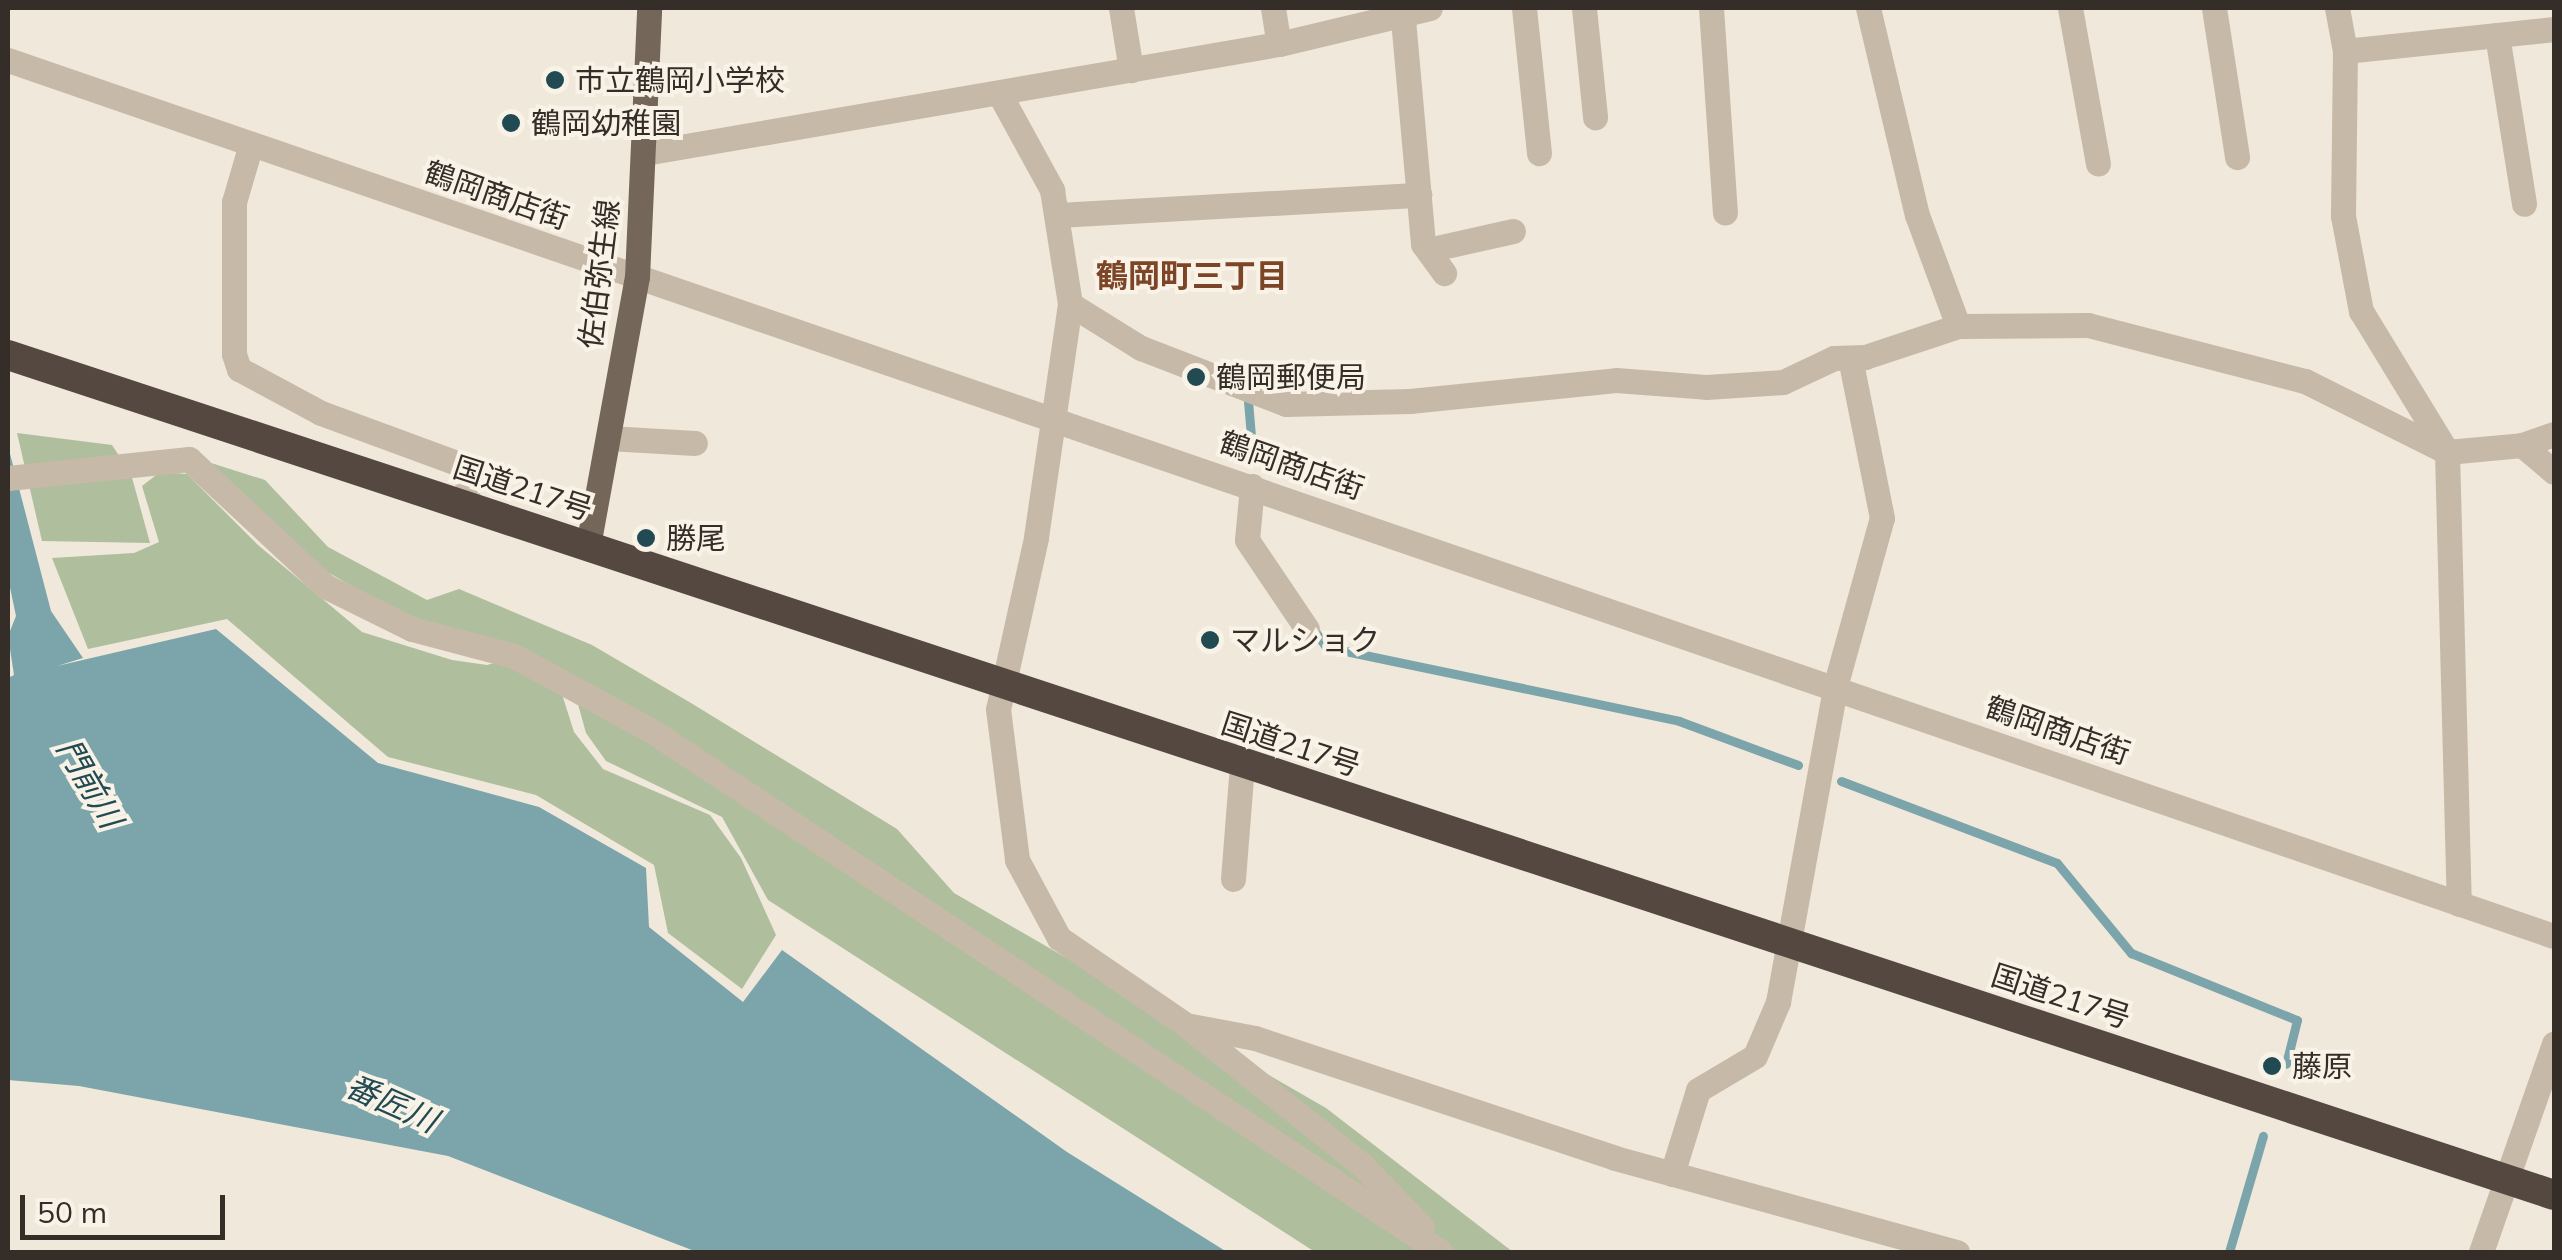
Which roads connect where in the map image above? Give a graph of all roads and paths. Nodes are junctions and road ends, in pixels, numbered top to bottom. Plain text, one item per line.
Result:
1 (649, 8) edge
2 (1121, 8) edge
3 (1273, 8) edge
4 (1430, 8) edge
5 (1524, 8) edge
6 (1584, 8) edge
7 (1711, 8) edge
8 (1868, 8) edge
9 (2070, 8) edge
10 (2214, 8) edge
11 (2338, 8) edge
12 (1402, 11) edge
13 (2554, 30) edge
14 (2497, 36) junction
15 (1279, 44) junction
16 (2345, 51) junction
17 (8, 60) edge
18 (1131, 70) junction
19 (999, 92) junction
20 (1595, 117) dead end
21 (251, 144) junction
22 (644, 153) junction
23 (1539, 153) dead end
24 (2237, 157) dead end
25 (2098, 164) dead end
26 (1419, 195) junction
27 (2524, 204) dead end
28 (1725, 213) dead end
29 (1058, 216) junction
30 (1513, 230) dead end
31 (1428, 250) junction
32 (1444, 274) dead end
33 (637, 277) junction
34 (1070, 304) junction
35 (1958, 326) junction
36 (8, 355) edge
37 (1850, 358) junction
38 (1055, 419) junction
39 (2554, 434) edge
40 (608, 438) junction
41 (695, 442) dead end
42 (2522, 445) junction
43 (2446, 452) junction
44 (2554, 472) edge
45 (8, 478) edge
46 (1252, 486) junction
47 (467, 507) junction
48 (588, 546) junction
49 (1306, 629) dead end
50 (1003, 686) junction
51 (1835, 687) junction
52 (1242, 765) junction
53 (1233, 879) dead end
54 (2459, 904) junction
55 (2554, 936) edge
56 (1788, 944) junction
57 (1186, 1025) junction
58 (2554, 1043) edge
59 (1672, 1174) junction
60 (2507, 1180) junction
61 (2554, 1195) edge
62 (1444, 1252) edge
63 (1957, 1252) edge
64 (2482, 1252) edge

1 - 22 main road, 佐伯弥生線
2 - 18 street
3 - 15 street
4 - 12 street
5 - 23 street
6 - 20 street
7 - 28 street
8 - 35 street
9 - 25 street
10 - 24 street
11 - 16 street
12 - 15 street
12 - 26 street
13 - 14 street
14 - 16 street
14 - 27 street
15 - 18 street
16 - 43 street
17 - 21 street, 鶴岡商店街
18 - 19 street
19 - 22 street
19 - 29 street
21 - 33 street, 鶴岡商店街
21 - 47 street
22 - 33 main road, 佐伯弥生線
26 - 29 street
26 - 31 street
29 - 34 street
30 - 31 street
31 - 32 street
33 - 38 street, 鶴岡商店街
33 - 40 main road, 佐伯弥生線
34 - 37 street
34 - 38 street
35 - 37 street
35 - 43 street
36 - 47 highway, 国道217号
37 - 51 street
38 - 46 street, 鶴岡商店街
38 - 50 street
39 - 42 street
40 - 41 street
40 - 48 main road, 佐伯弥生線
42 - 43 street
42 - 44 street
43 - 54 street
45 - 62 street
46 - 49 street
46 - 51 street, 鶴岡商店街
47 - 48 highway, 国道217号
48 - 50 highway, 国道217号
50 - 52 highway, 国道217号
50 - 57 street
51 - 54 street, 鶴岡商店街
51 - 56 street
52 - 53 street
52 - 56 highway, 国道217号
54 - 55 street, 鶴岡商店街
56 - 59 street
56 - 60 highway, 国道217号
57 - 59 street
57 - 62 street
58 - 60 street
59 - 63 street
60 - 61 highway, 国道217号
60 - 64 street

